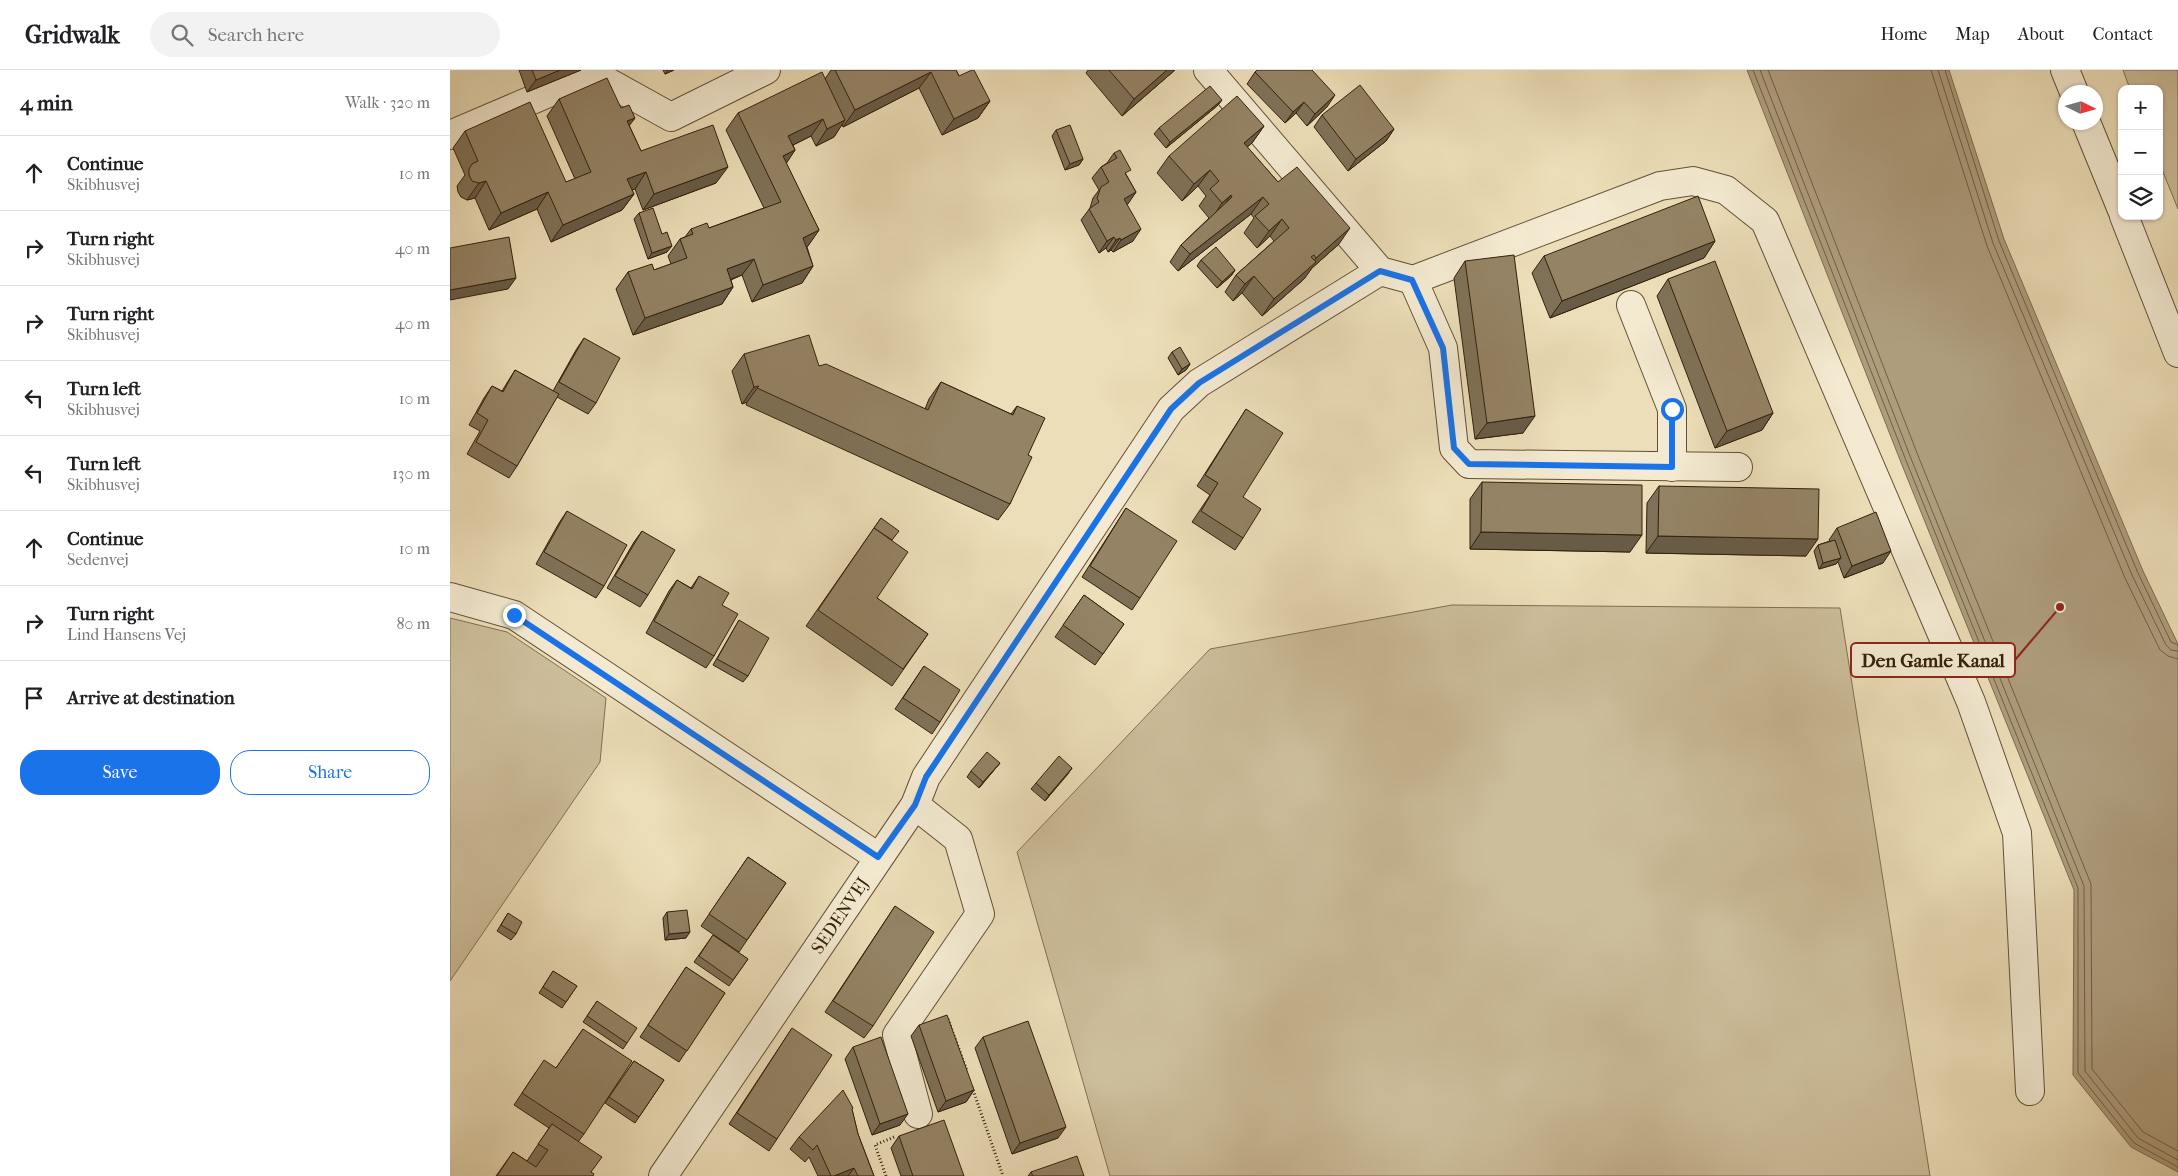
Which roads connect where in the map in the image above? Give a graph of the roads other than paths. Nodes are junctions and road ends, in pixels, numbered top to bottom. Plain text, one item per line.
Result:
1 (766, 70) edge
2 (1208, 70) edge
3 (2065, 70) edge
4 (2071, 85) edge
5 (2089, 130) edge
6 (450, 136) edge
7 (2118, 200) edge
8 (2126, 220) edge
9 (1380, 271) junction
10 (1412, 280) junction
11 (1631, 305) dead end
12 (2178, 353) edge
13 (1672, 467) junction
14 (1738, 468) dead end
15 (450, 597) edge
16 (915, 805) junction
17 (878, 857) junction
18 (2030, 1091) dead end
19 (918, 1114) road end
20 (662, 1176) edge

1 - 6 street
2 - 9 street
3 - 4 street
5 - 7 street
8 - 12 street
9 - 10 street
9 - 16 street, SEDENVEJ
10 - 13 street
10 - 18 street
11 - 13 street
13 - 14 street
15 - 17 street
16 - 17 street, SEDENVEJ
16 - 19 street
17 - 20 street, SEDENVEJ

